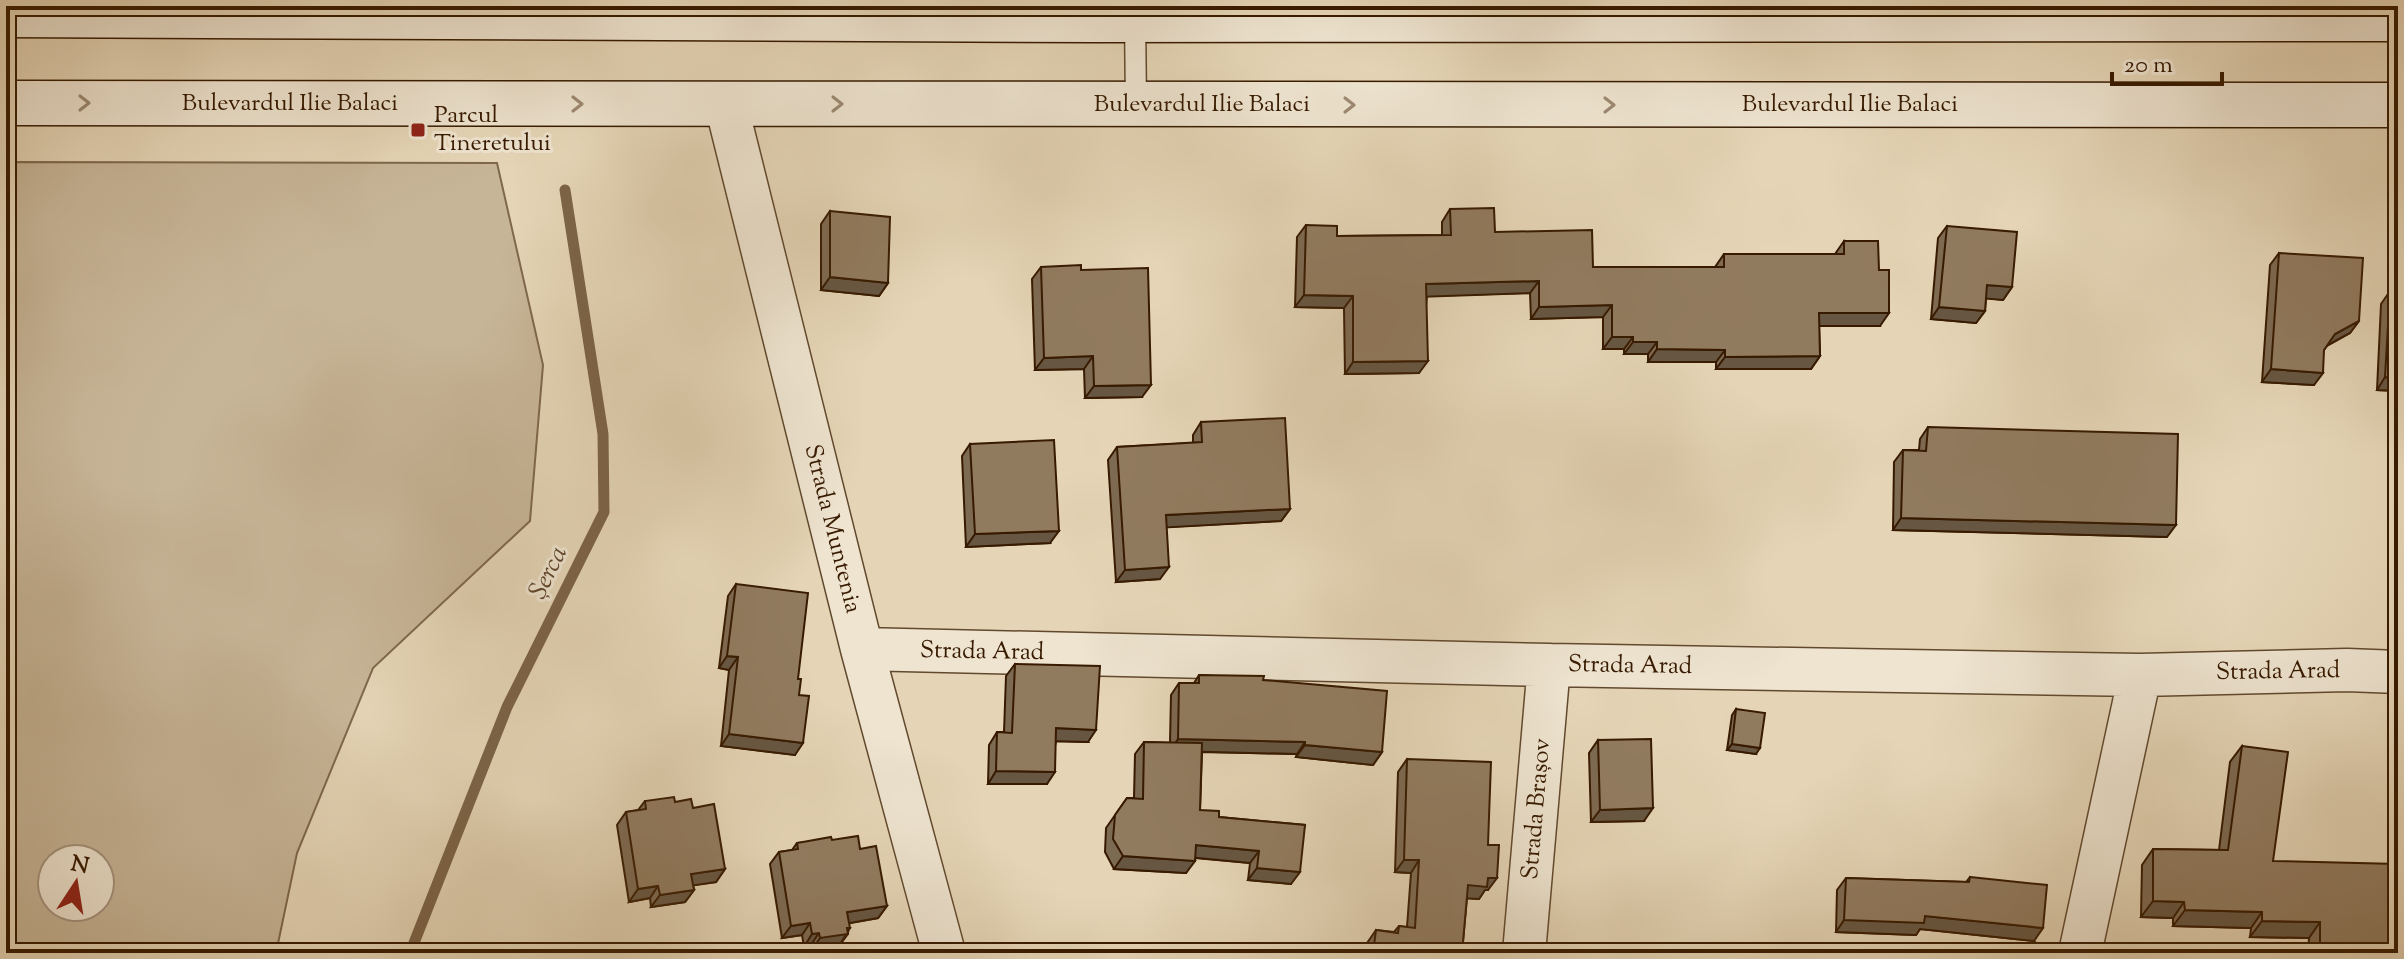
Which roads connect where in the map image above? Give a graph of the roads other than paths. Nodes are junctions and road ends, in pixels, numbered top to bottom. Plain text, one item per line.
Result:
1 (1134, 13) edge
2 (6, 15) edge
3 (2398, 19) edge
4 (6, 103) edge
5 (726, 104) junction
6 (1136, 105) junction
7 (2398, 105) edge
8 (862, 649) junction
9 (1549, 665) junction
10 (2398, 672) edge
11 (2140, 675) junction
12 (944, 953) edge
13 (1524, 953) edge
14 (2080, 953) edge

1 - 2 main road
1 - 3 main road
1 - 6 lane
4 -> 5 main road, Bulevardul Ilie Balaci
5 -> 6 main road, Bulevardul Ilie Balaci
5 - 8 street, Strada Muntenia
6 -> 7 main road, Bulevardul Ilie Balaci
8 - 9 street, Strada Arad
8 - 12 street, Strada Muntenia
9 - 11 street, Strada Arad
9 - 13 street, Strada Brașov
10 - 11 street, Strada Arad
11 - 14 street

